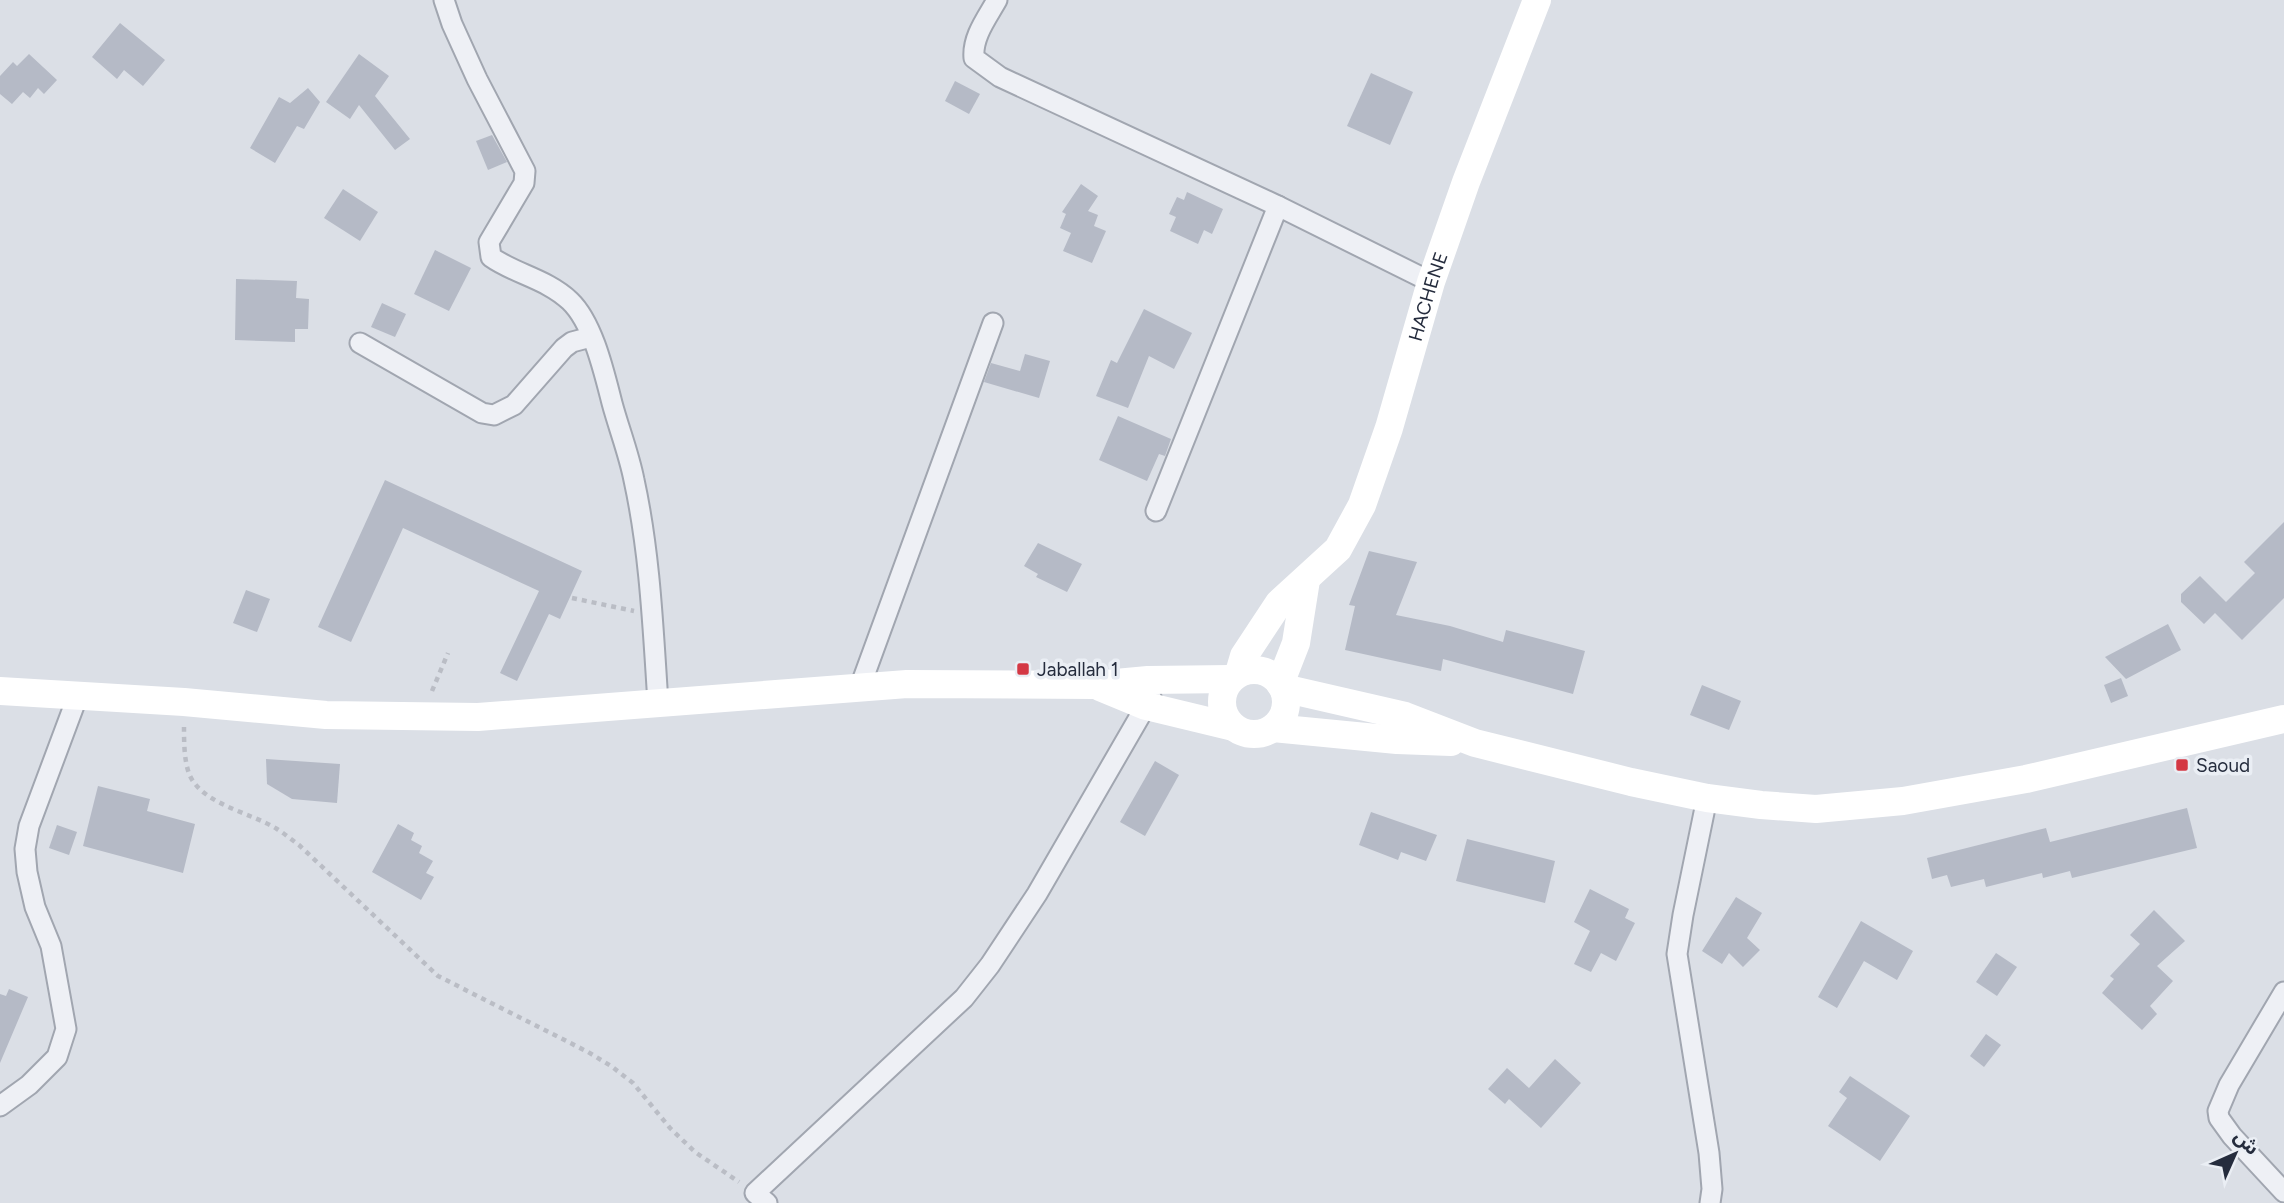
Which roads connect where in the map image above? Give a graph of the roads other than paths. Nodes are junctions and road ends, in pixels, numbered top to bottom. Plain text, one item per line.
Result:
1 (444, 0) edge
2 (997, 0) edge
3 (1537, 0) edge
4 (1278, 206) junction
5 (1432, 282) junction
6 (993, 323) dead end
7 (591, 337) junction
8 (360, 343) dead end
9 (1156, 511) dead end
10 (1306, 580) junction
11 (1235, 676) junction
12 (1159, 680) junction
13 (1094, 685) junction
14 (1282, 686) junction
15 (860, 687) junction
16 (0, 691) edge
17 (78, 695) junction
18 (658, 702) junction
19 (1146, 706) junction
20 (2284, 719) edge
21 (1233, 727) junction
22 (1273, 728) junction
23 (1475, 743) junction
24 (1707, 798) junction
25 (2284, 992) edge
26 (0, 1106) edge
27 (2284, 1192) edge
28 (761, 1198) edge
29 (1714, 1198) edge

1 - 7 street
2 - 4 street
3 - 5 main road, HACHENE
4 - 5 street
4 - 9 street
5 - 10 main road, HACHENE
6 - 15 street
7 - 8 street
7 - 18 street
10 - 11 main road, HACHENE
10 - 14 main road
11 - 12 main road
11 - 14 main road
11 - 21 main road
12 - 13 main road
12 - 19 street
13 - 15 main road
13 - 19 main road
14 - 22 main road
14 - 23 main road
15 - 18 main road
16 - 17 main road
17 - 18 main road
17 - 26 street
19 - 21 main road
19 - 28 street
20 - 24 main road
21 - 22 main road
22 - 23 main road
23 - 24 main road
24 - 29 street
25 - 27 street

